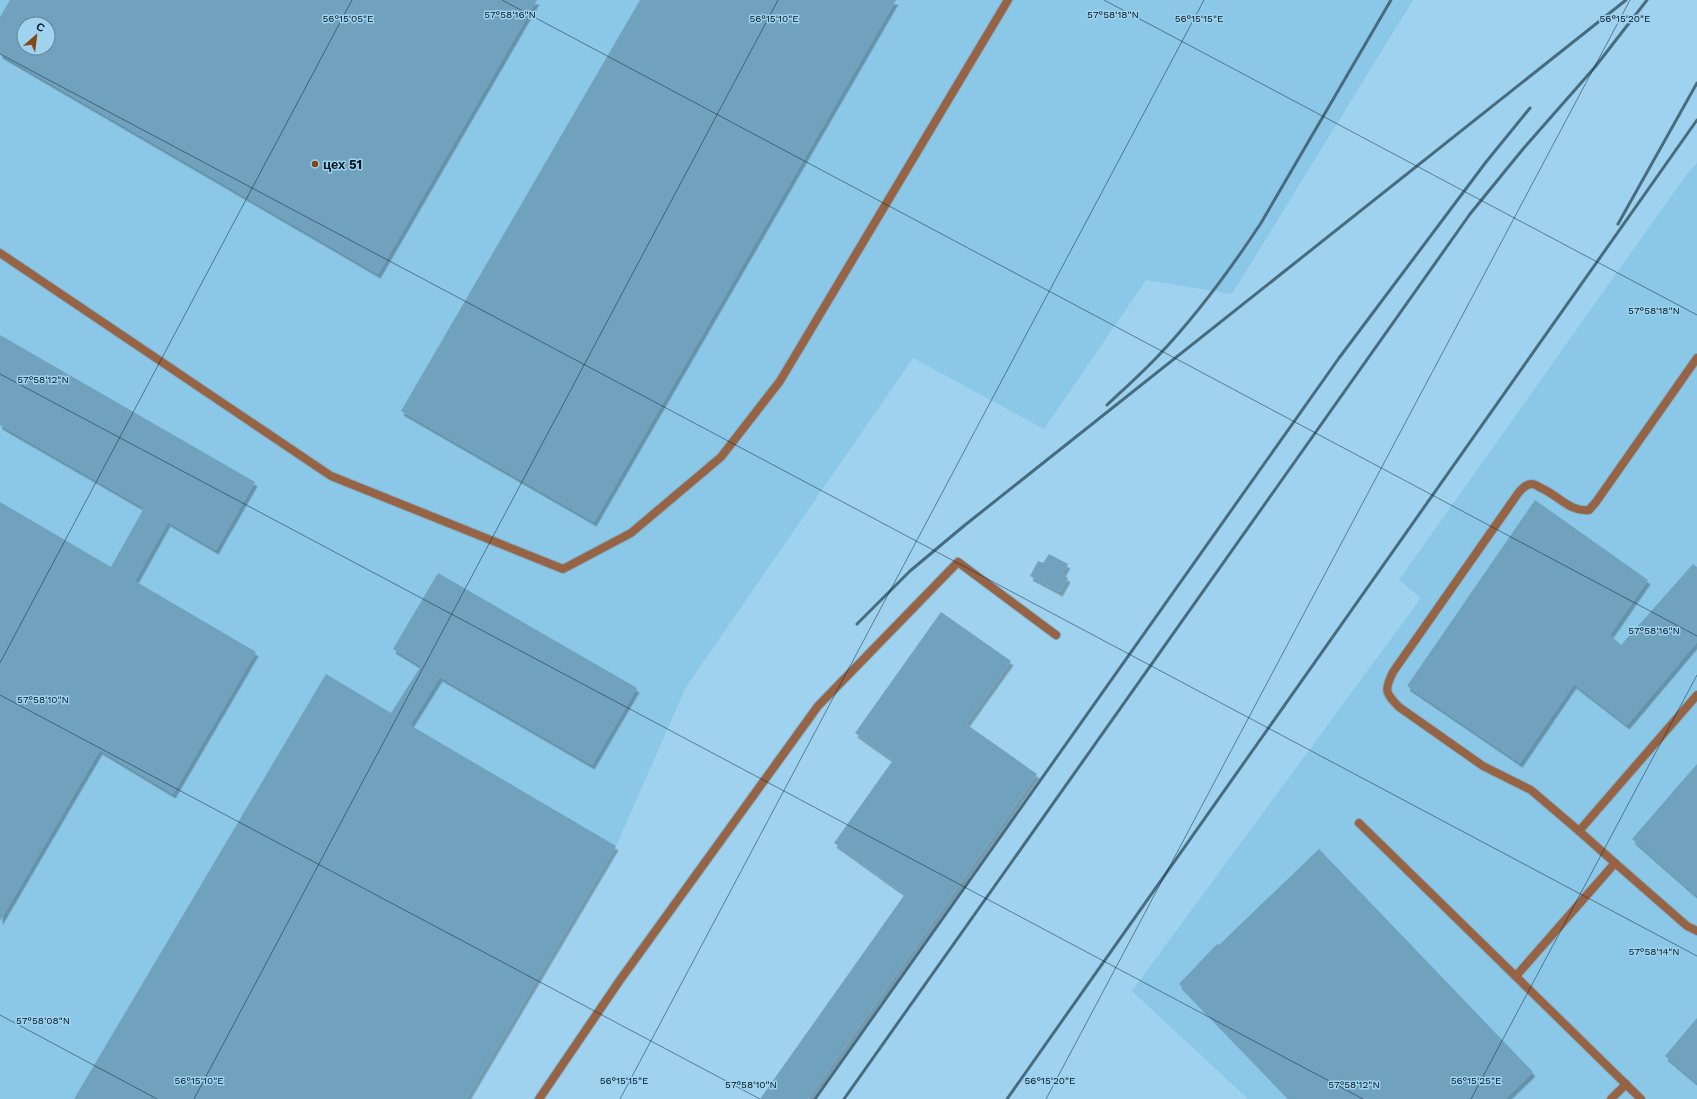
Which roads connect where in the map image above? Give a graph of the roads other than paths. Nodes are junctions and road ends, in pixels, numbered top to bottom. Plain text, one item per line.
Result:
1 (1008, 0) edge
2 (0, 253) edge
3 (1697, 358) edge
4 (1056, 635) dead end
5 (1697, 695) edge
6 (1359, 823) dead end
7 (1579, 831) junction
8 (1615, 862) junction
9 (1697, 931) edge
10 (1516, 976) junction
11 (1626, 1084) junction
12 (539, 1099) edge
13 (1611, 1099) edge
14 (1641, 1099) edge

1 - 2 lane
3 - 7 lane
4 - 12 lane
5 - 7 lane
6 - 10 lane
7 - 8 lane
8 - 9 lane
8 - 10 lane
10 - 11 lane
11 - 13 lane
11 - 14 lane

